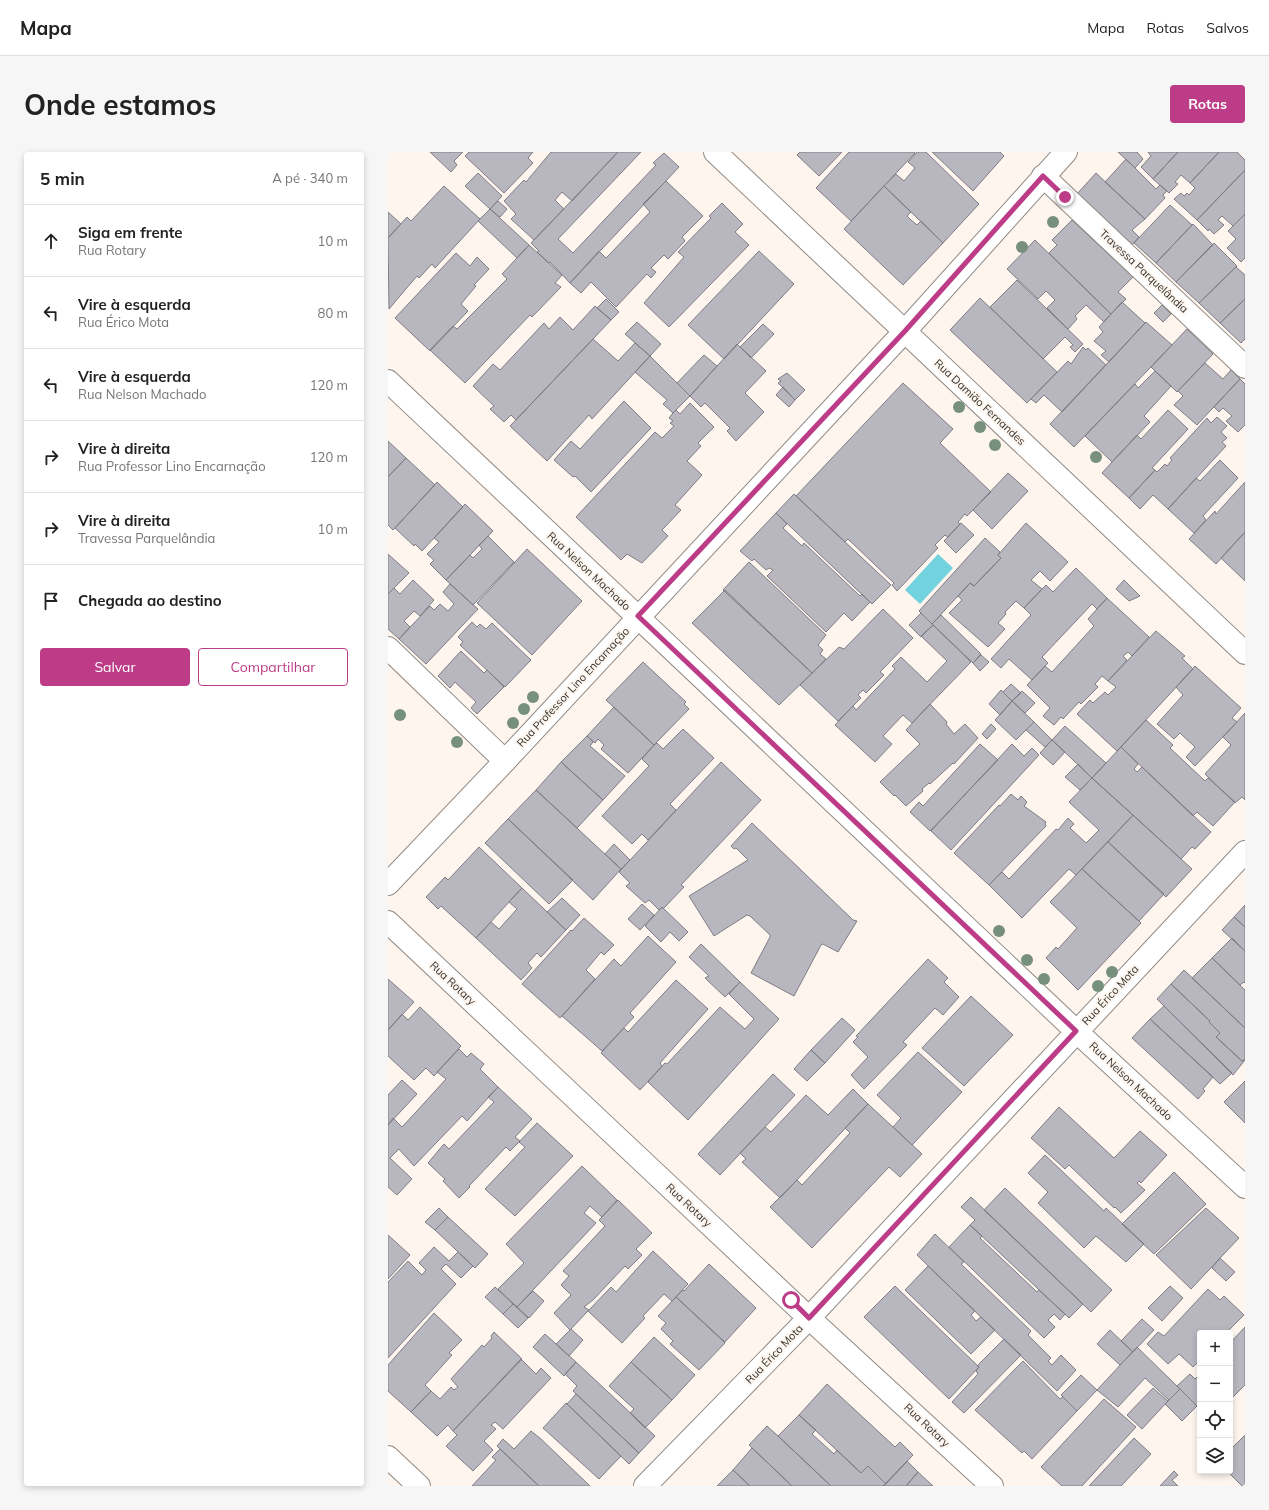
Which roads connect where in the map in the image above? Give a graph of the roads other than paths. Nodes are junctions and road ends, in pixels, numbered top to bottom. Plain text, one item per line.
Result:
1 (715, 152) edge
2 (1066, 152) edge
3 (1043, 176) junction
4 (905, 331) junction
5 (1245, 367) edge
6 (388, 382) edge
7 (638, 616) junction
8 (388, 648) edge
9 (1245, 652) edge
10 (505, 761) junction
11 (1245, 852) edge
12 (388, 884) edge
13 (388, 922) edge
14 (1076, 1031) junction
15 (1245, 1187) edge
16 (809, 1318) junction
17 (388, 1456) edge
18 (419, 1486) edge
19 (645, 1486) edge
20 (992, 1486) edge

1 - 4 street, Rua Damião Fernandes
2 - 3 street, Rua Professor Lino Encarnação
3 - 4 street, Rua Professor Lino Encarnação
3 - 5 street, Travessa Parquelândia
4 - 7 street, Rua Professor Lino Encarnação
4 - 9 street, Rua Damião Fernandes
6 - 7 street, Rua Nelson Machado
7 - 10 street, Rua Professor Lino Encarnação
7 - 14 street, Rua Nelson Machado
8 - 10 street
10 - 12 street, Rua Professor Lino Encarnação
11 - 14 street, Rua Érico Mota
13 - 16 street, Rua Rotary
14 - 15 street, Rua Nelson Machado
14 - 16 street, Rua Érico Mota
16 - 19 street, Rua Érico Mota
16 - 20 street, Rua Rotary
17 - 18 street

